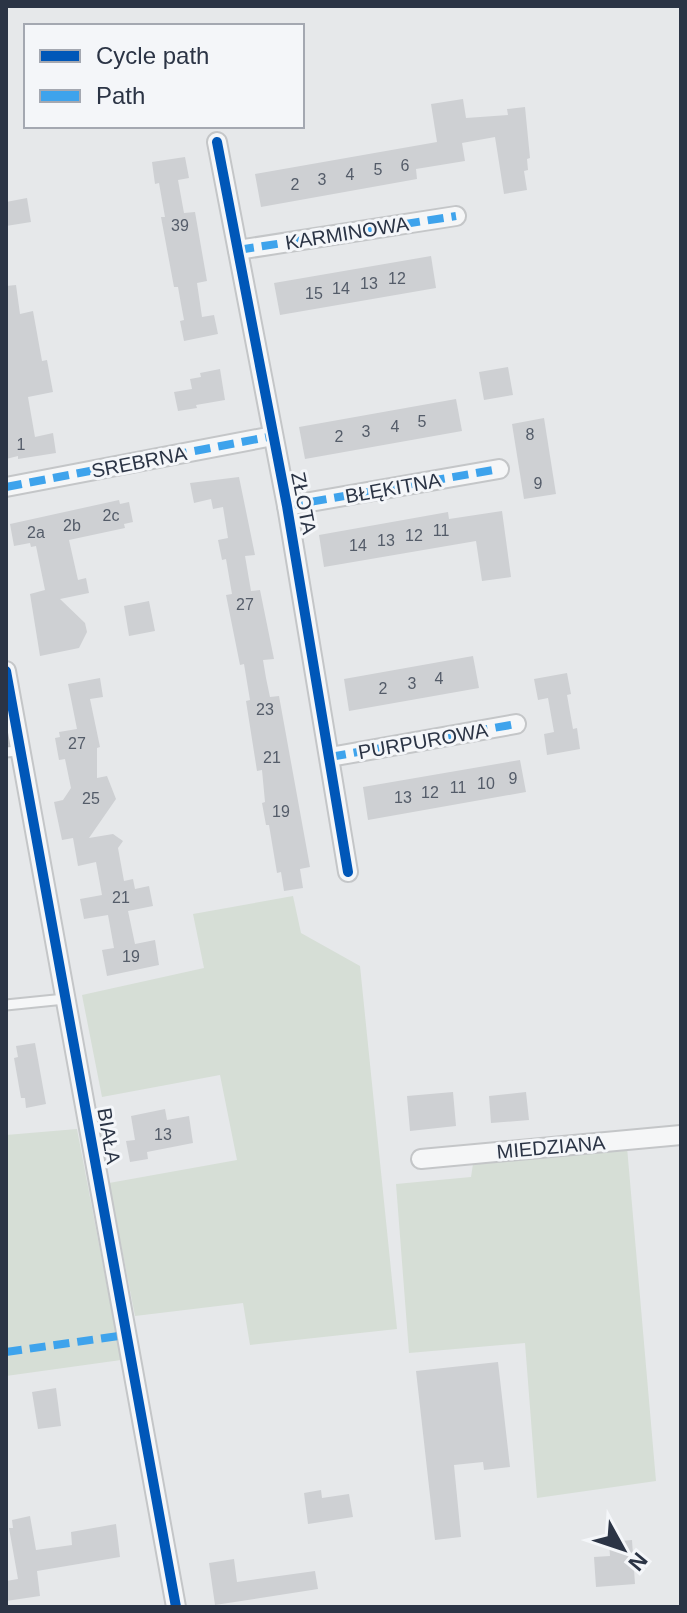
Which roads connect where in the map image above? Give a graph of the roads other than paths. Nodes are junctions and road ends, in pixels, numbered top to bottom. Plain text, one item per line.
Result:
1 (217, 142) dead end
2 (456, 216) dead end
3 (238, 250) junction
4 (273, 436) junction
5 (499, 469) dead end
6 (6, 487) edge
7 (287, 506) junction
8 (6, 671) edge
9 (516, 724) dead end
10 (13, 752) edge
11 (330, 757) junction
12 (348, 872) dead end
13 (65, 999) junction
14 (6, 1005) edge
15 (681, 1135) edge
16 (421, 1159) dead end
17 (176, 1607) edge

1 - 3 street, ZŁOTA
2 - 3 street, KARMINOWA
3 - 4 street, ZŁOTA
4 - 6 street, SREBRNA
4 - 7 street, ZŁOTA
5 - 7 street, BŁĘKITNA
7 - 11 street, ZŁOTA
8 - 10 street, BIAŁA
9 - 11 street, PURPUROWA
10 - 13 street, BIAŁA
11 - 12 street, ZŁOTA
13 - 14 lane
13 - 17 street, BIAŁA
15 - 16 street, MIEDZIANA

